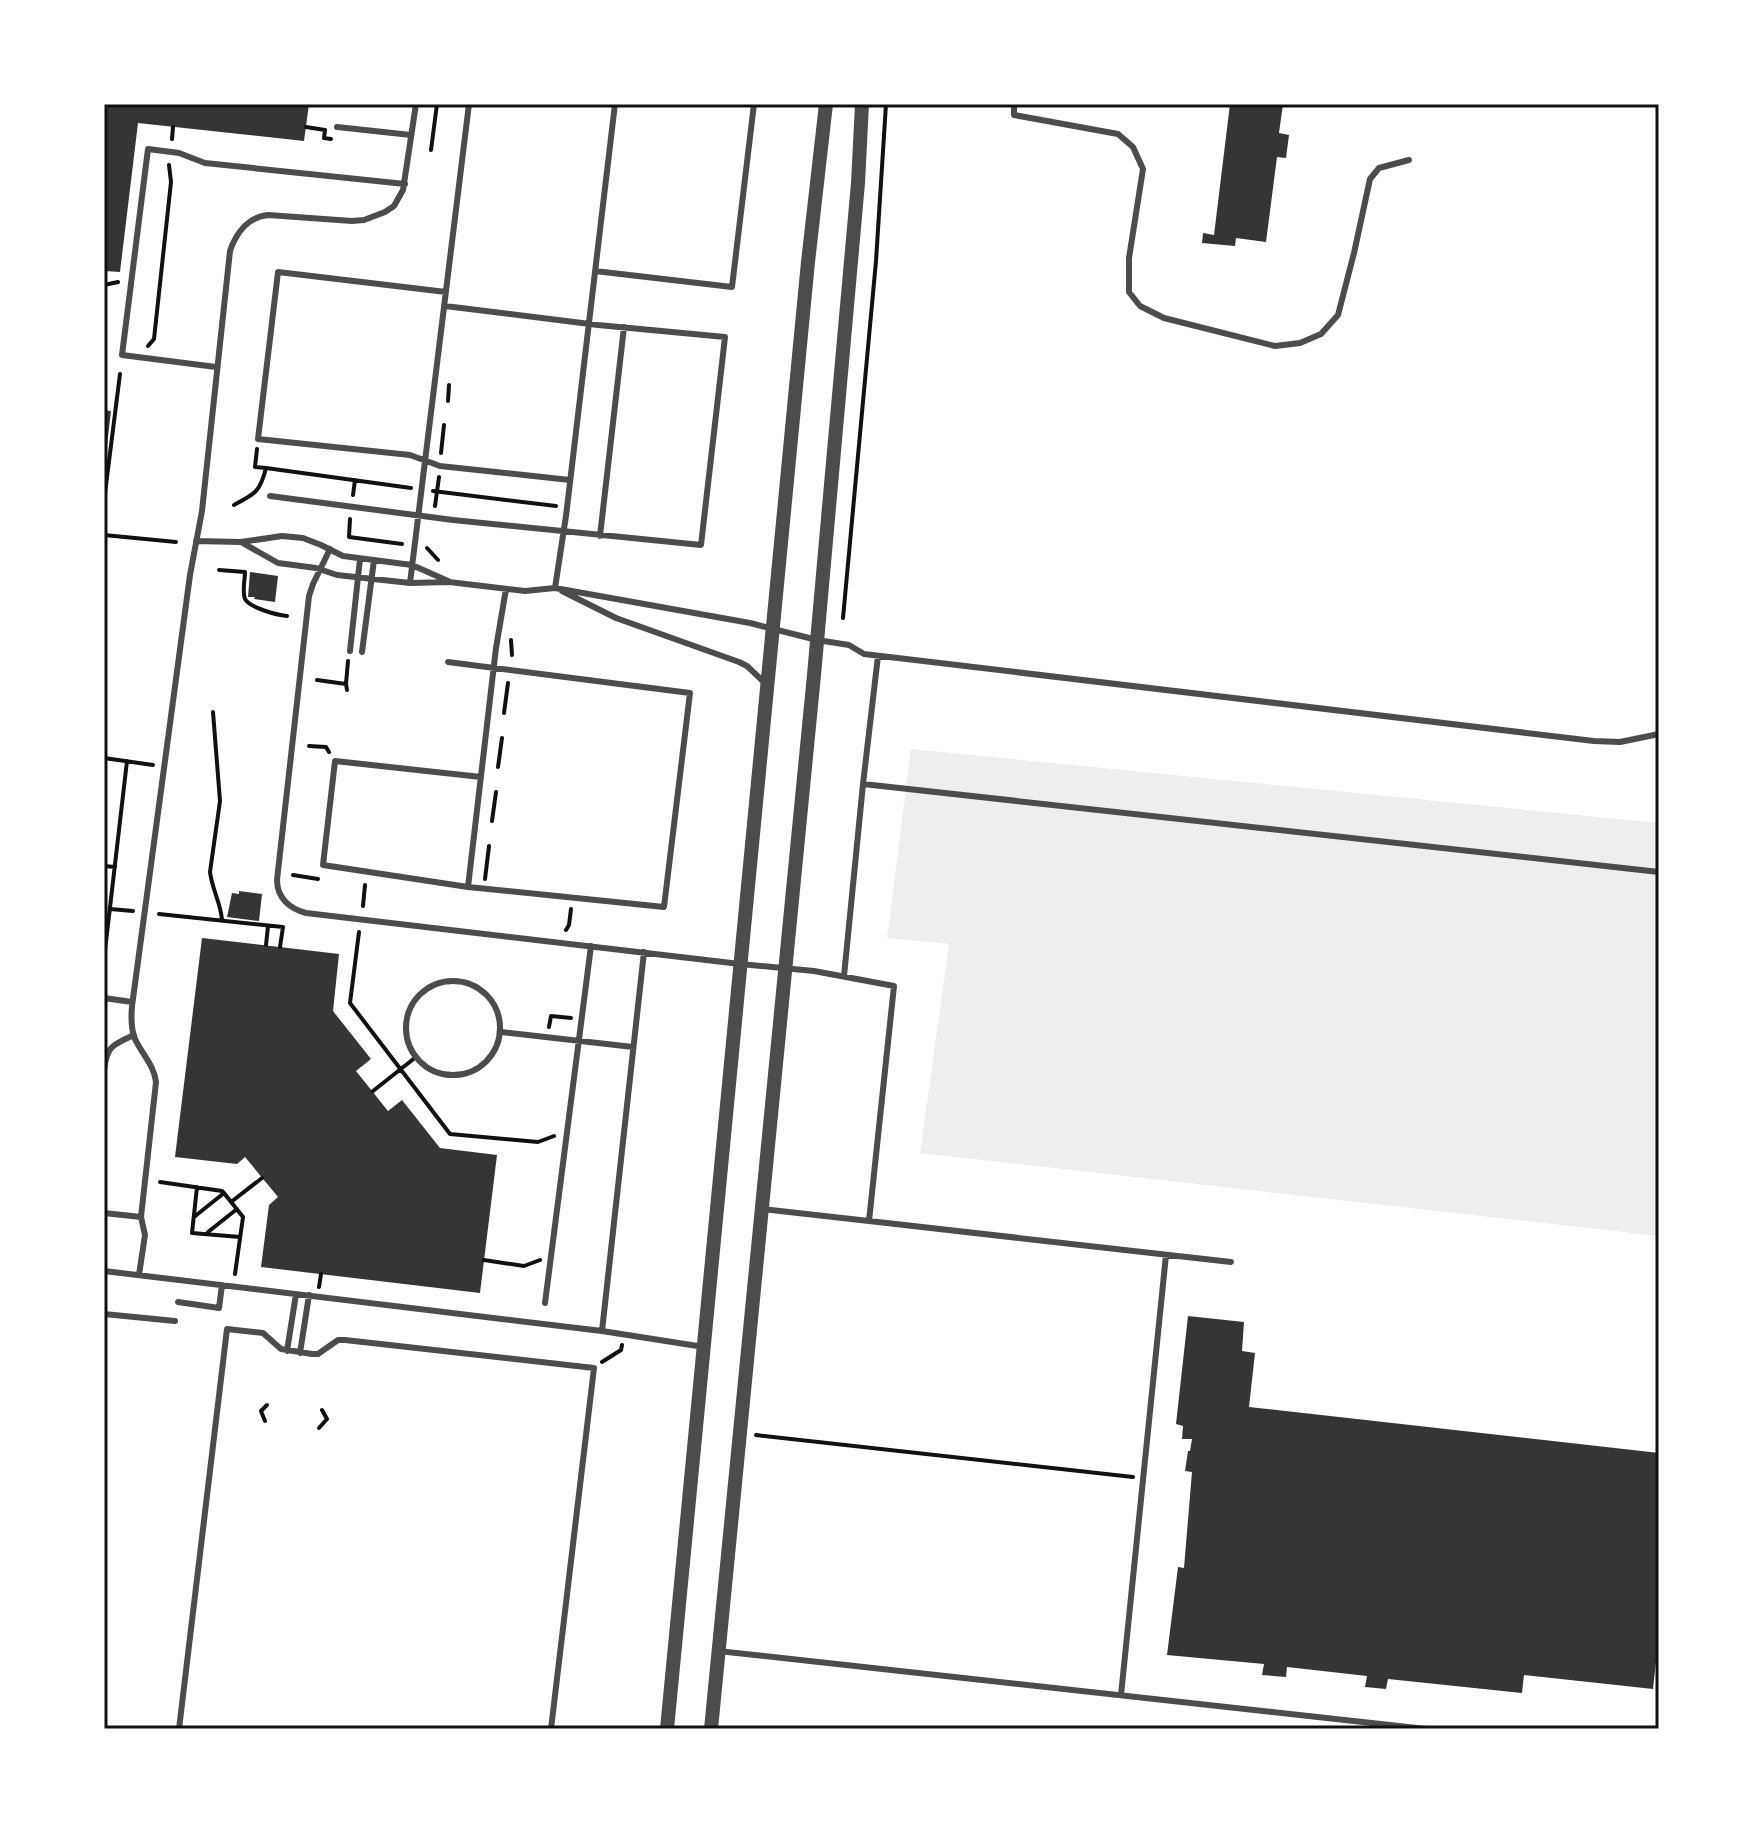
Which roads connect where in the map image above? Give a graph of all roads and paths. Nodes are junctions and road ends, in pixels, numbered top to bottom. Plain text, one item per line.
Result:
1 (416, 104) edge
2 (437, 104) edge
3 (469, 104) edge
4 (615, 104) edge
5 (754, 104) edge
6 (826, 104) edge
7 (862, 104) edge
8 (886, 104) edge
9 (1014, 104) edge
10 (173, 127) dead end
11 (337, 127) dead end
12 (411, 135) junction
13 (172, 139) dead end
14 (431, 150) dead end
15 (1409, 160) dead end
16 (169, 165) dead end
17 (405, 184) junction
18 (595, 271) junction
19 (118, 282) dead end
20 (104, 285) edge
21 (446, 292) junction
22 (445, 306) junction
23 (589, 324) junction
24 (624, 327) junction
25 (148, 346) dead end
26 (216, 367) junction
27 (120, 374) dead end
28 (445, 423) dead end
29 (441, 453) dead end
30 (426, 460) junction
31 (256, 463) dead end
32 (266, 468) junction
33 (439, 477) dead end
34 (355, 480) junction
35 (570, 480) junction
36 (413, 488) dead end
37 (435, 491) junction
38 (353, 495) dead end
39 (270, 496) dead end
40 (104, 501) edge
41 (234, 505) dead end
42 (435, 506) dead end
43 (556, 506) dead end
44 (419, 515) junction
45 (350, 517) dead end
46 (564, 532) junction
47 (104, 535) edge
48 (600, 536) junction
49 (196, 541) junction
50 (176, 542) dead end
51 (241, 542) junction
52 (427, 543) dead end
53 (330, 549) junction
54 (413, 556) junction
55 (360, 559) junction
56 (374, 560) junction
57 (412, 565) junction
58 (219, 570) dead end
59 (321, 570) junction
60 (358, 577) junction
61 (372, 579) junction
62 (449, 582) junction
63 (410, 583) junction
64 (555, 588) junction
65 (506, 589) junction
66 (287, 616) dead end
67 (843, 618) dead end
68 (772, 629) junction
69 (510, 638) dead end
70 (817, 640) junction
71 (350, 651) joint
72 (362, 652) dead end
73 (512, 655) dead end
74 (878, 656) junction
75 (448, 662) dead end
76 (494, 668) junction
77 (317, 680) dead end
78 (508, 683) dead end
79 (767, 685) junction
80 (213, 712) dead end
81 (504, 713) dead end
82 (1659, 734) edge
83 (502, 738) dead end
84 (309, 746) dead end
85 (104, 758) edge
86 (127, 761) junction
87 (335, 761) junction
88 (151, 764) dead end
89 (498, 767) dead end
90 (481, 777) junction
91 (863, 784) junction
92 (496, 792) dead end
93 (492, 821) dead end
94 (489, 846) dead end
95 (104, 866) edge
96 (115, 867) junction
97 (1659, 872) edge
98 (293, 875) dead end
99 (485, 875) dead end
100 (318, 879) dead end
101 (468, 887) junction
102 (573, 898) junction
103 (110, 909) junction
104 (133, 911) dead end
105 (159, 914) dead end
106 (222, 920) junction
107 (268, 926) junction
108 (566, 930) dead end
109 (359, 932) dead end
110 (266, 945) dead end
111 (591, 946) junction
112 (280, 947) dead end
113 (644, 952) junction
114 (104, 959) edge
115 (740, 964) junction
116 (786, 967) junction
117 (844, 976) junction
118 (104, 998) edge
119 (132, 1002) junction
120 (551, 1016) dead end
121 (581, 1019) junction
122 (501, 1032) junction
123 (134, 1035) junction
124 (578, 1041) junction
125 (633, 1047) junction
126 (416, 1057) junction
127 (104, 1070) edge
128 (400, 1070) junction
129 (373, 1091) dead end
130 (538, 1142) dead end
131 (262, 1178) dead end
132 (160, 1182) dead end
133 (197, 1187) junction
134 (224, 1193) junction
135 (231, 1202) junction
136 (237, 1209) junction
137 (762, 1209) junction
138 (104, 1213) edge
139 (141, 1217) junction
140 (194, 1217) junction
141 (869, 1221) junction
142 (206, 1234) junction
143 (240, 1237) junction
144 (1166, 1255) junction
145 (484, 1260) dead end
146 (1231, 1262) dead end
147 (524, 1266) dead end
148 (104, 1271) edge
149 (235, 1271) dead end
150 (321, 1274) dead end
151 (139, 1275) junction
152 (319, 1284) dead end
153 (222, 1285) junction
154 (296, 1294) junction
155 (309, 1295) junction
156 (178, 1302) dead end
157 (545, 1303) dead end
158 (104, 1314) edge
159 (175, 1321) dead end
160 (602, 1331) junction
161 (623, 1334) junction
162 (704, 1347) junction
163 (287, 1351) junction
164 (300, 1353) junction
165 (594, 1368) junction
166 (267, 1405) dead end
167 (322, 1410) dead end
168 (265, 1421) dead end
169 (319, 1428) dead end
170 (740, 1433) junction
171 (1143, 1478) junction
172 (718, 1651) junction
173 (1121, 1695) junction
174 (179, 1729) edge
175 (551, 1729) edge
176 (667, 1729) edge
177 (711, 1729) edge
178 (1426, 1729) edge

1 - 12 lane
2 - 14 path
3 - 21 lane
4 - 18 lane
5 - 18 lane
6 - 68 street
7 - 70 street
8 - 67 path
9 - 15 lane
10 - 13 path
11 - 12 lane
12 - 17 lane
16 - 25 path
17 - 26 lane
17 - 26 lane
18 - 23 lane
19 - 20 path
21 - 22 lane
21 - 30 lane
22 - 23 lane
22 - 30 lane
23 - 24 lane
23 - 35 lane
24 - 48 lane
24 - 48 lane
26 - 49 lane
27 - 40 path
28 - 29 path
30 - 35 lane
30 - 44 lane
31 - 32 path
32 - 34 path
32 - 41 path
33 - 37 path
34 - 36 path
34 - 38 path
35 - 46 lane
37 - 42 path
37 - 43 path
39 - 44 lane
44 - 46 lane
44 - 54 lane
45 - 54 path
46 - 48 lane
46 - 64 lane
47 - 50 path
49 - 51 lane
49 - 119 lane
51 - 53 lane
51 - 59 lane
52 - 54 path
53 - 55 lane
53 - 59 lane
54 - 57 lane
55 - 56 lane
55 - 60 lane
56 - 57 lane
56 - 61 lane
57 - 62 lane
57 - 63 lane
58 - 66 path
59 - 60 lane
59 - 111 lane
60 - 61 lane
60 - 71 lane
61 - 63 lane
61 - 72 lane
62 - 63 lane
62 - 65 lane
64 - 65 lane
64 - 68 lane
64 - 79 lane
65 - 76 lane
68 - 70 lane
68 - 79 street
69 - 73 path
70 - 74 lane
70 - 116 street
71 - 77 path
74 - 82 lane
74 - 91 lane
75 - 76 lane
76 - 90 lane
76 - 102 lane
78 - 81 path
79 - 115 street
80 - 106 path
83 - 89 path
84 - 87 path
85 - 86 path
86 - 88 path
86 - 96 path
87 - 90 lane
87 - 101 lane
90 - 101 lane
91 - 97 lane
91 - 117 lane
92 - 93 path
94 - 99 path
95 - 96 path
96 - 103 path
98 - 100 path
101 - 102 lane
102 - 108 path
103 - 104 path
103 - 114 path
105 - 106 path
106 - 107 path
107 - 110 path
107 - 112 path
109 - 128 path
111 - 113 lane
111 - 121 lane
113 - 115 lane
113 - 125 lane
115 - 116 lane
115 - 162 street
116 - 117 lane
116 - 137 street
117 - 141 lane
118 - 119 lane
119 - 123 lane
120 - 121 path
121 - 124 lane
122 - 124 lane
122 - 126 lane
122 - 126 lane
123 - 127 lane
123 - 139 lane
124 - 125 lane
124 - 157 lane
125 - 160 lane
126 - 128 path
128 - 129 path
128 - 130 path
131 - 135 path
132 - 133 path
133 - 134 path
133 - 140 path
134 - 135 path
134 - 140 path
135 - 136 path
136 - 142 path
136 - 143 path
137 - 141 lane
137 - 170 street
138 - 139 lane
139 - 151 lane
140 - 142 path
141 - 144 lane
142 - 143 path
143 - 149 path
144 - 146 lane
144 - 171 lane
145 - 147 path
148 - 151 lane
150 - 152 path
151 - 153 lane
153 - 154 lane
153 - 156 lane
154 - 155 lane
154 - 163 lane
155 - 160 lane
155 - 164 lane
158 - 159 lane
160 - 161 lane
161 - 162 lane
161 - 165 path
162 - 176 street
163 - 164 lane
163 - 174 lane
164 - 165 lane
165 - 175 lane
166 - 168 path
167 - 169 path
170 - 171 path
170 - 172 street
171 - 173 lane
172 - 173 lane
172 - 177 street
173 - 178 lane

